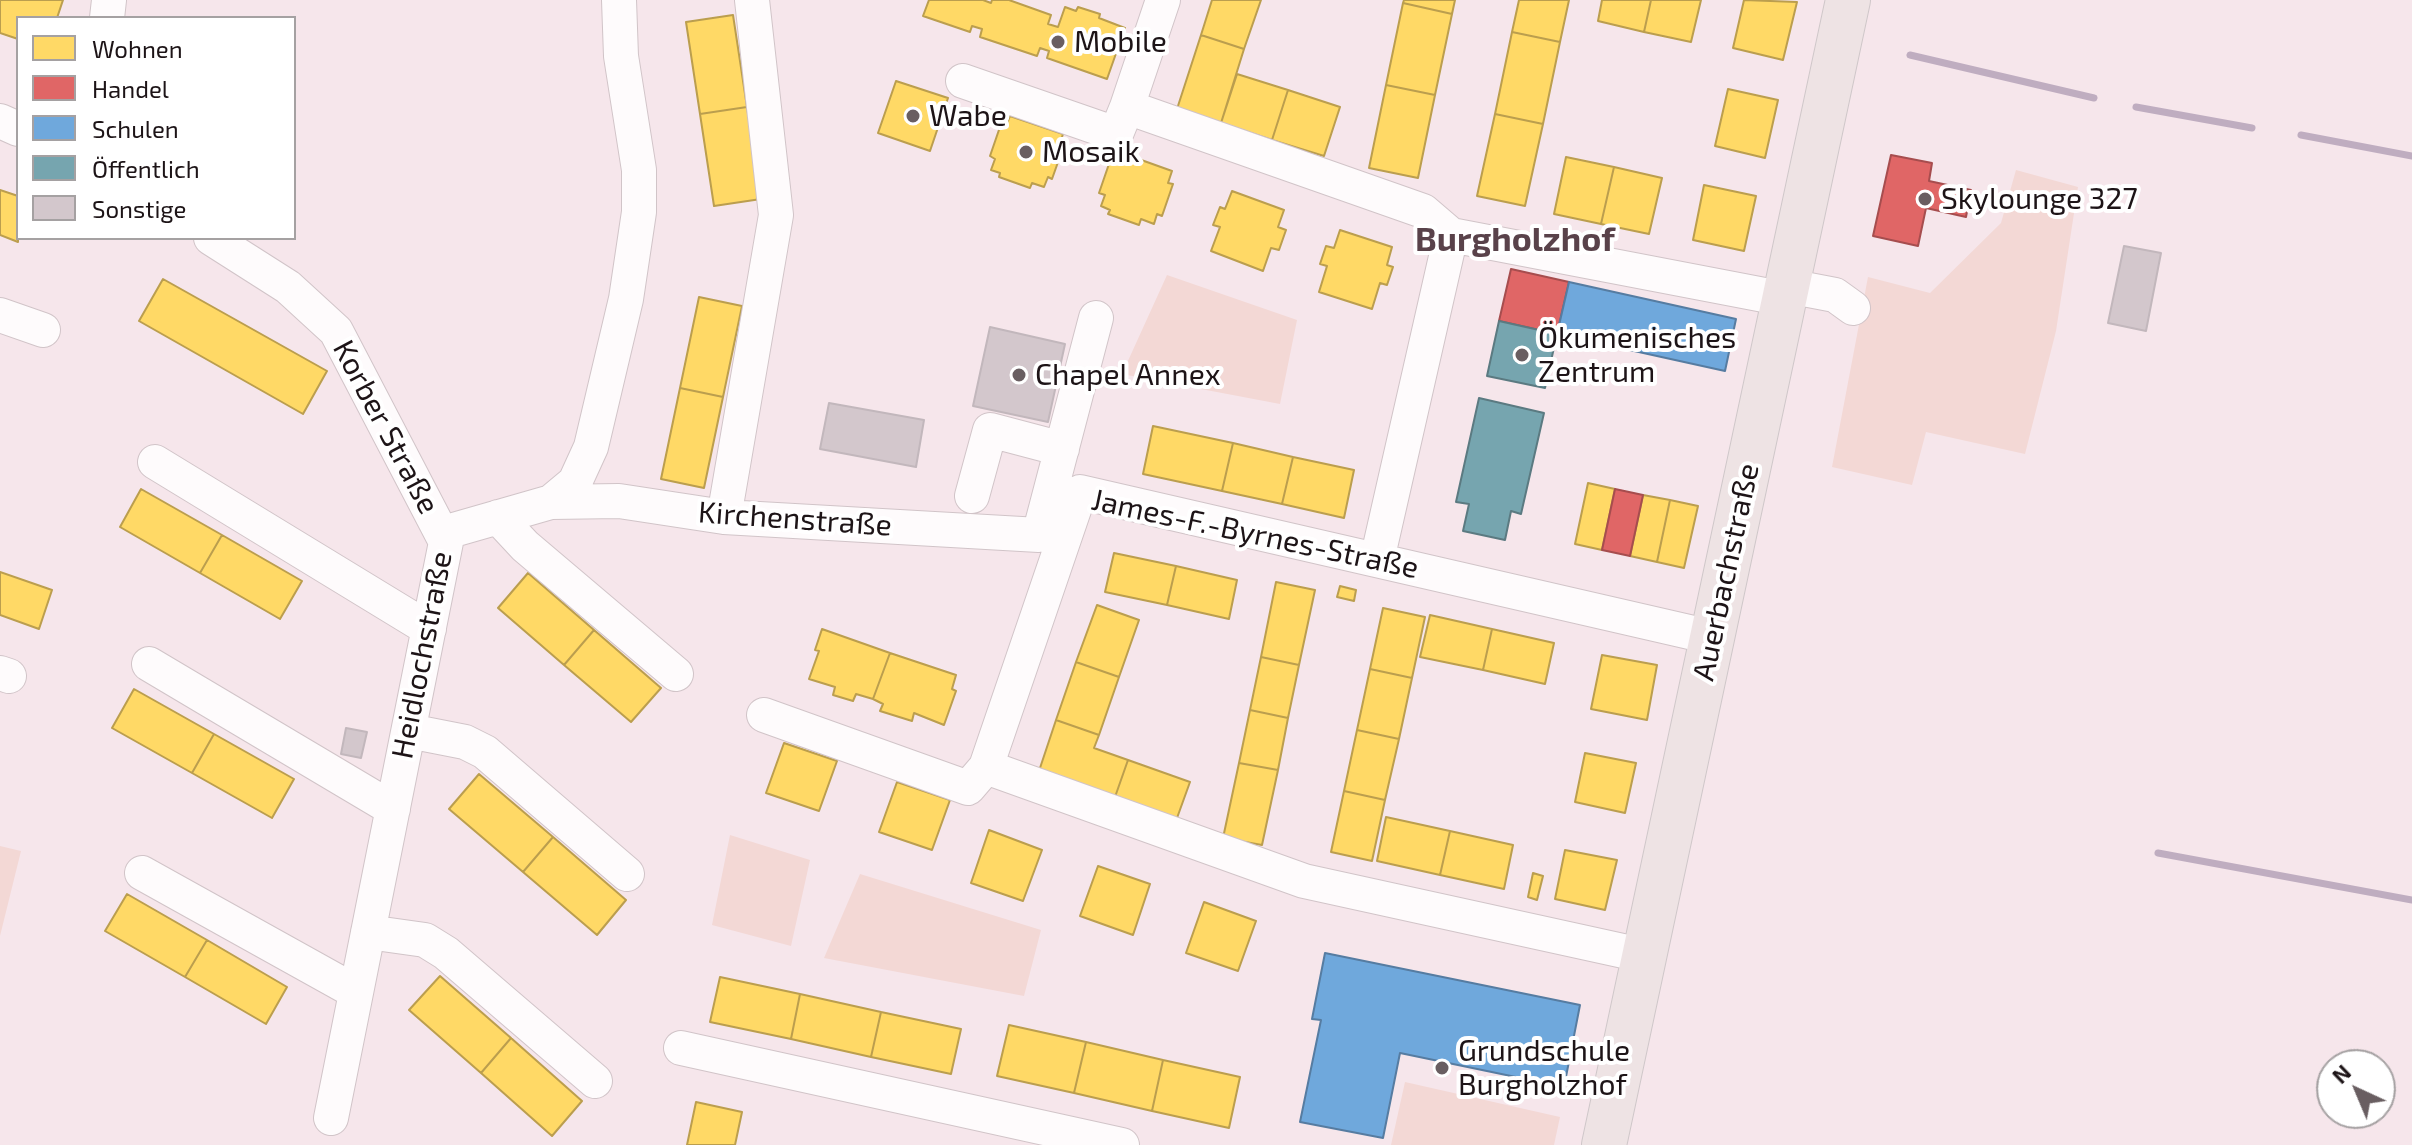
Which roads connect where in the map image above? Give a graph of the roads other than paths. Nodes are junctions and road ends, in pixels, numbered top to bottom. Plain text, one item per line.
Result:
1 (619, 0) edge
2 (752, 0) edge
3 (1163, 0) edge
4 (1848, 0) edge
5 (963, 81) dead end
6 (1127, 107) junction
7 (214, 240) edge
8 (1448, 246) junction
9 (1787, 292) junction
10 (1853, 308) dead end
11 (0, 315) edge
12 (1096, 318) dead end
13 (43, 330) dead end
14 (1062, 449) junction
15 (155, 462) dead end
16 (972, 496) dead end
17 (551, 502) junction
18 (498, 517) junction
19 (724, 517) junction
20 (443, 533) junction
21 (1377, 560) junction
22 (429, 629) junction
23 (1711, 637) junction
24 (149, 664) dead end
25 (676, 674) dead end
26 (764, 715) dead end
27 (409, 731) junction
28 (986, 767) junction
29 (393, 809) junction
30 (142, 873) dead end
31 (627, 874) dead end
32 (368, 932) junction
33 (1646, 956) junction
34 (356, 992) junction
35 (681, 1048) dead end
36 (595, 1081) dead end
37 (331, 1118) dead end
38 (1122, 1145) edge
39 (1604, 1145) edge

1 - 17 street, Heidlochstraße
2 - 19 street
3 - 6 street
4 - 9 main road, Auerbachstraße
5 - 6 street
6 - 8 street
7 - 20 street, Korber Straße
8 - 9 street
8 - 21 street
9 - 10 street
9 - 23 main road, Auerbachstraße
11 - 13 street
12 - 14 street
14 - 16 street
14 - 19 street, Kirchenstraße
15 - 22 street
17 - 18 street, Heidlochstraße
17 - 19 street, Kirchenstraße
18 - 20 street, Heidlochstraße
18 - 25 street
20 - 22 street, Heidlochstraße
21 - 23 street, James-F.-Byrnes-Straße
21 - 28 street, James-F.-Byrnes-Straße
22 - 27 street, Heidlochstraße
23 - 33 main road, Auerbachstraße
24 - 29 street
26 - 28 street
27 - 29 street, Heidlochstraße
27 - 31 street
28 - 33 street
29 - 32 street, Heidlochstraße
30 - 34 street
32 - 34 street, Heidlochstraße
32 - 36 street
33 - 39 main road, Auerbachstraße
34 - 37 street, Heidlochstraße
35 - 38 street

